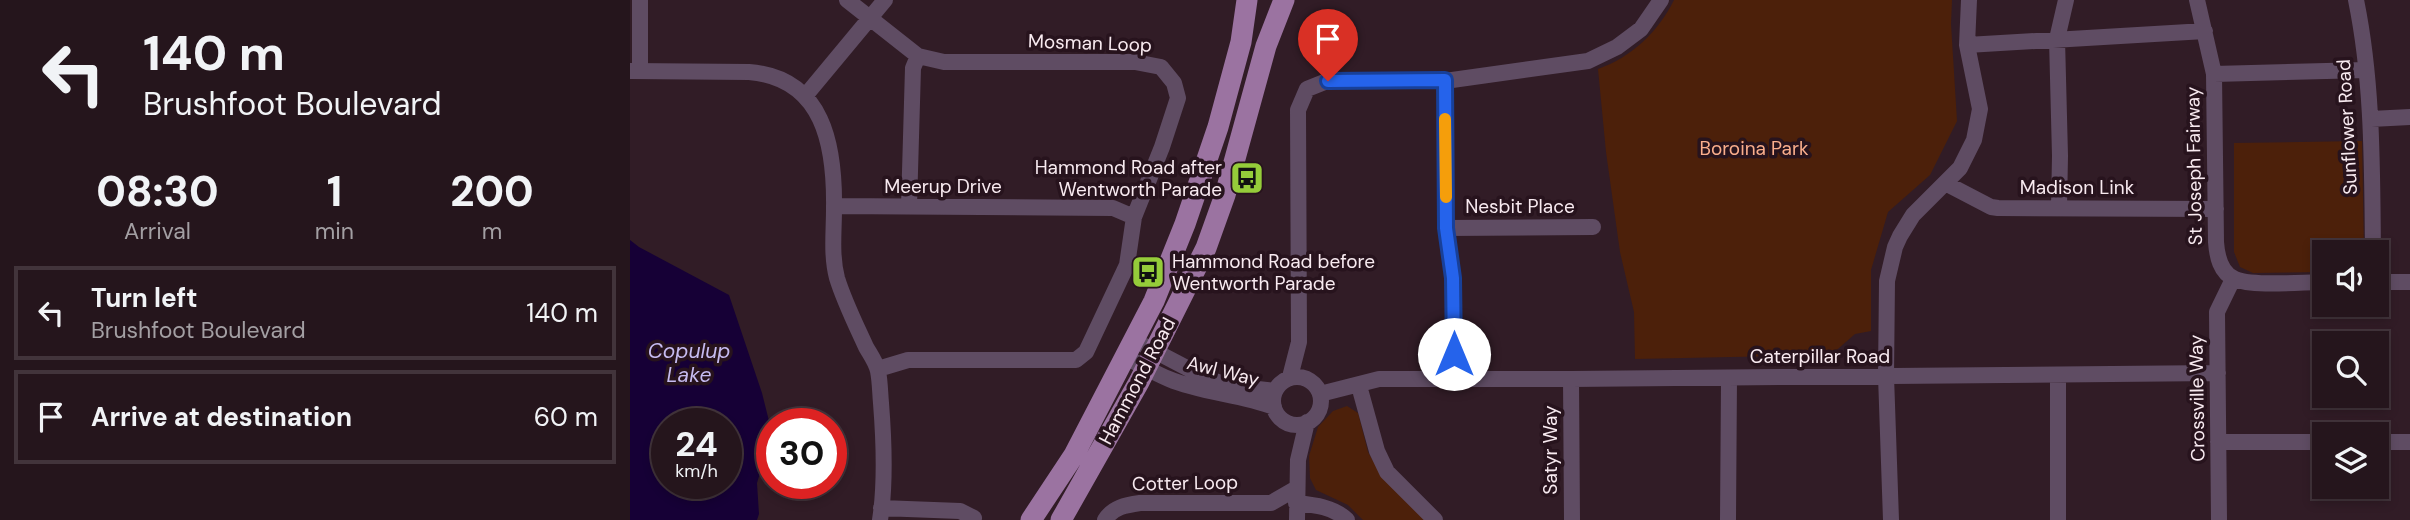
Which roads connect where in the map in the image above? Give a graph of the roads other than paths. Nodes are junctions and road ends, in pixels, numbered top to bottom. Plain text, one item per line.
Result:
1 (640, 0) edge
2 (847, 0) edge
3 (885, 0) edge
4 (1247, 0) edge
5 (1284, 0) edge
6 (1661, 0) edge
7 (1969, 0) edge
8 (2066, 0) edge
9 (2196, 0) edge
10 (2356, 0) edge
11 (870, 19) junction
12 (2205, 31) junction
13 (2057, 39) junction
14 (1967, 45) junction
15 (918, 56) junction
16 (635, 71) edge
17 (2366, 71) junction
18 (2214, 74) junction
19 (1445, 80) junction
20 (806, 95) junction
21 (2410, 117) edge
22 (2371, 119) junction
23 (1945, 183) junction
24 (834, 206) junction
25 (909, 206) junction
26 (2059, 208) junction
27 (2216, 209) junction
28 (1134, 217) junction
29 (1593, 227) dead end
30 (1446, 228) junction
31 (2373, 240) edge
32 (2233, 279) junction
33 (2312, 282) edge
34 (2389, 282) edge
35 (2410, 282) edge
36 (1299, 342) junction
37 (1129, 349) junction
38 (1150, 359) junction
39 (878, 369) junction
40 (2218, 373) junction
41 (1886, 376) junction
42 (2058, 376) junction
43 (1290, 377) junction
44 (1729, 378) junction
45 (1308, 379) junction
46 (1571, 379) junction
47 (1423, 380) junction
48 (1454, 380) junction
49 (1361, 393) junction
50 (1277, 406) junction
51 (1315, 409) junction
52 (2218, 442) junction
53 (2312, 442) edge
54 (2389, 442) edge
55 (2410, 442) edge
56 (1298, 460) junction
57 (1296, 496) junction
58 (1271, 503) junction
59 (881, 514) edge
60 (974, 518) dead end
61 (1031, 520) edge
62 (1061, 520) edge
63 (1105, 520) edge
64 (1296, 520) edge
65 (1347, 520) edge
66 (1435, 520) edge
67 (1572, 520) edge
68 (1728, 520) edge
69 (1891, 520) edge
70 (2058, 520) edge
71 (2219, 520) edge

1 - 16 street
2 - 11 street
3 - 11 street
4 - 37 main road, Hammond Road
5 - 38 main road, Hammond Road
6 - 19 street
7 - 14 street
8 - 13 street
9 - 12 street, St Joseph Fairway
10 - 17 street, Sunflower Road
11 - 15 street
11 - 20 street
12 - 13 street
12 - 18 street, St Joseph Fairway
13 - 14 street
13 - 26 street
14 - 23 street
15 - 25 street
15 - 28 street, Mosman Loop
16 - 20 street
17 - 18 street
17 - 22 street, Sunflower Road
18 - 27 street, St Joseph Fairway
19 - 30 street
19 - 36 street
20 - 24 street
21 - 22 street
22 - 31 street, Sunflower Road
23 - 26 street, Madison Link
23 - 41 street
24 - 25 street, Meerup Drive
24 - 39 street
25 - 28 street, Meerup Drive
26 - 27 street, Madison Link
27 - 32 street, St Joseph Fairway
28 - 39 street, Mosman Loop
29 - 30 street, Nesbit Place
30 - 48 street
32 - 33 street
32 - 40 street, Crossville Way
34 - 35 street
36 - 43 street
36 - 45 street
37 - 38 street, Awl Way
37 - 61 main road, Hammond Road
38 - 50 street, Awl Way
38 - 62 main road, Hammond Road
39 - 59 street
40 - 42 street, Caterpillar Road
40 - 52 street, Crossville Way
41 - 42 street, Caterpillar Road
41 - 44 street, Caterpillar Road
41 - 69 street
42 - 70 street
43 - 45 street
43 - 50 street
44 - 46 street, Caterpillar Road
44 - 68 street
45 - 51 street
46 - 48 street, Caterpillar Road
46 - 67 street, Satyr Way
47 - 48 street, Caterpillar Road
47 - 49 street, Caterpillar Road
47 - 51 street, Caterpillar Road
49 - 51 street, Caterpillar Road
49 - 66 street
50 - 51 street
50 - 56 street
51 - 56 street
52 - 53 street
52 - 71 street, Crossville Way
54 - 55 street
56 - 57 street
57 - 58 street, Cotter Loop
57 - 64 street
57 - 65 street
58 - 63 street, Cotter Loop
58 - 64 street
59 - 60 street

